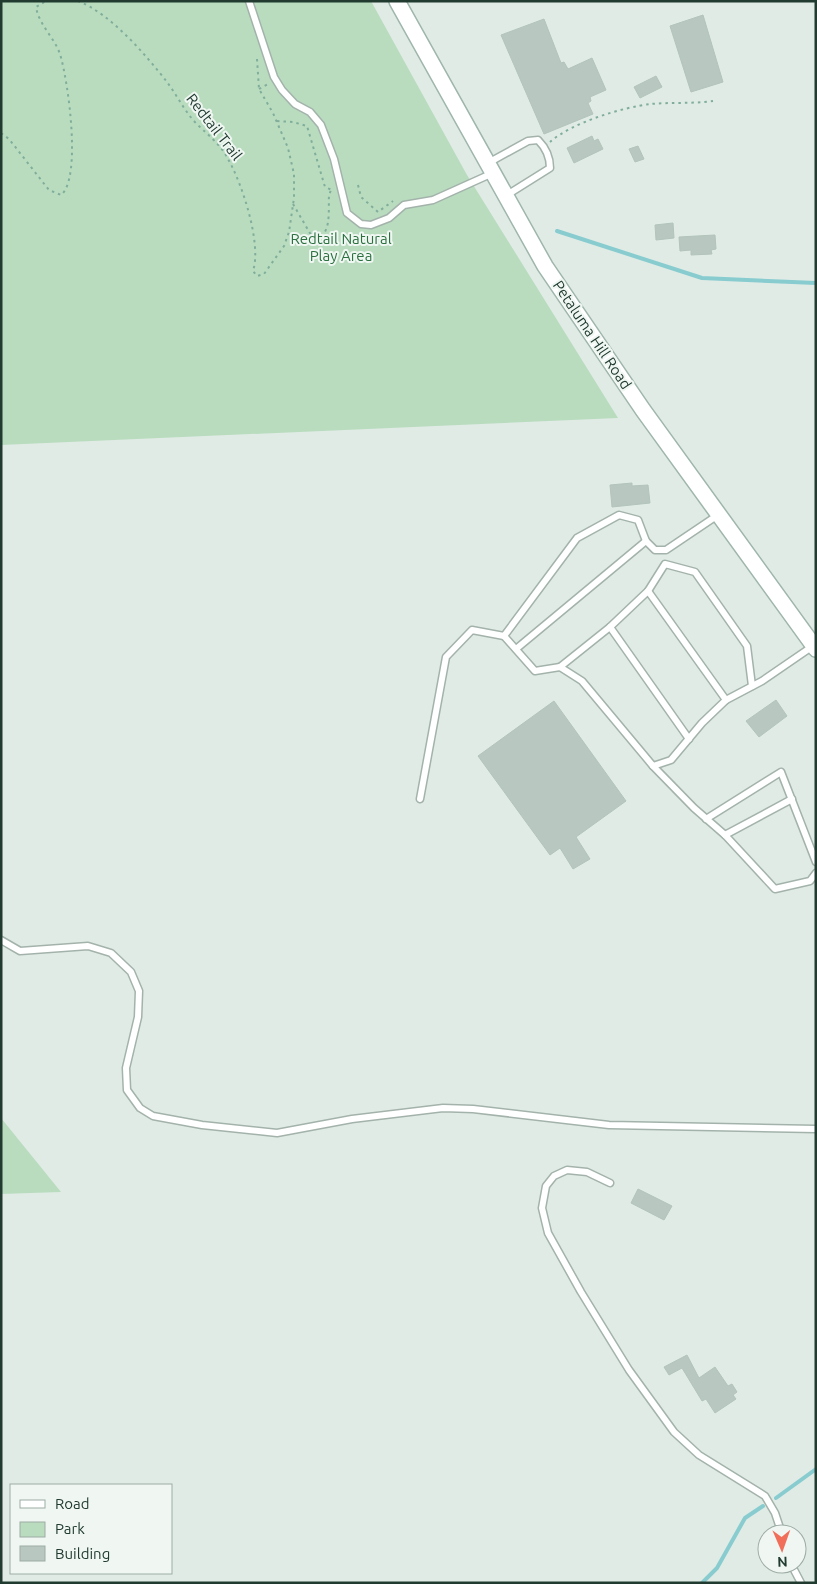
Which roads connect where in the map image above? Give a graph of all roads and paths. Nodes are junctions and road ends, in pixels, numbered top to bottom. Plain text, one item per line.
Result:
1 (46, 1) edge
2 (78, 1) edge
3 (249, 1) edge
4 (398, 1) edge
5 (257, 55) dead end
6 (712, 101) dead end
7 (277, 122) junction
8 (1, 133) edge
9 (544, 147) junction
10 (490, 168) junction
11 (358, 186) dead end
12 (506, 196) junction
13 (393, 201) dead end
14 (293, 204) junction
15 (719, 514) junction
16 (646, 541) junction
17 (666, 550) junction
18 (665, 564) junction
19 (648, 591) junction
20 (610, 626) junction
21 (504, 636) junction
22 (815, 647) edge
23 (516, 649) junction
24 (560, 667) junction
25 (752, 686) junction
26 (726, 700) junction
27 (689, 739) junction
28 (653, 766) junction
29 (420, 799) dead end
30 (792, 799) junction
31 (706, 819) junction
32 (724, 835) junction
33 (816, 862) edge
34 (816, 873) edge
35 (1, 940) edge
36 (816, 1129) edge
37 (610, 1183) dead end
38 (779, 1524) edge

1 - 8 path
2 - 14 path, Redtail Trail
3 - 10 lane
4 - 10 main road, Petaluma Hill Road
5 - 7 path, Redtail Trail
6 - 9 path
7 - 14 path, Redtail Trail
7 - 14 path
9 - 10 lane
9 - 12 lane
10 - 12 main road, Petaluma Hill Road
11 - 13 path
12 - 15 main road, Petaluma Hill Road
15 - 17 lane
15 - 22 main road, Petaluma Hill Road
16 - 17 lane
16 - 21 lane
16 - 23 lane
17 - 18 lane
18 - 19 lane
18 - 25 lane
19 - 20 lane
19 - 26 lane
20 - 24 lane
20 - 27 lane
21 - 23 lane
21 - 29 lane
22 - 25 lane
23 - 24 lane
24 - 28 lane
25 - 26 lane
26 - 27 lane
27 - 28 lane
28 - 31 lane
30 - 31 lane
30 - 32 lane
30 - 33 lane
31 - 32 lane
32 - 34 lane
35 - 36 lane
37 - 38 lane

